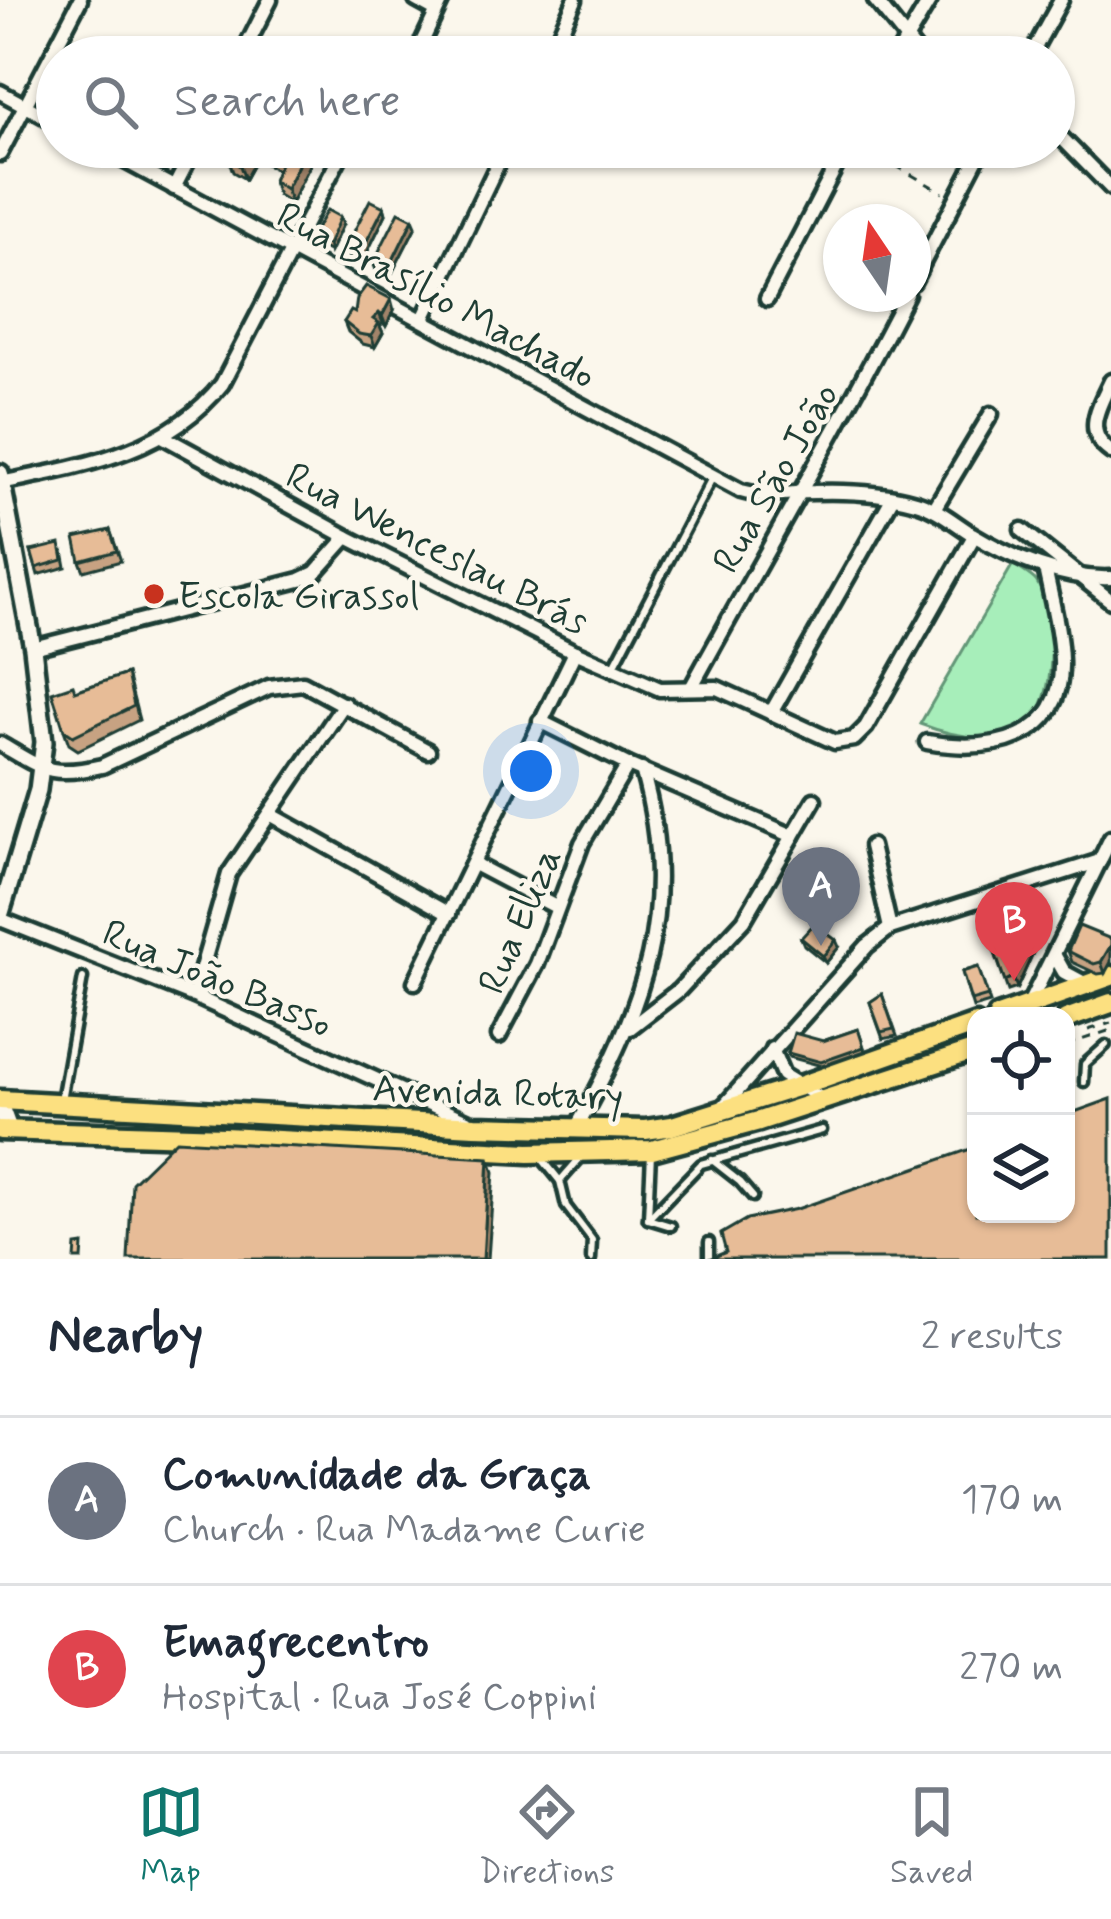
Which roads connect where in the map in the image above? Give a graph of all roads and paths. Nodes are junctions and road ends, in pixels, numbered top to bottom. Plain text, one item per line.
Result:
1 (80, 0) edge
2 (270, 0) edge
3 (416, 0) edge
4 (575, 0) edge
5 (875, 0) edge
6 (930, 0) edge
7 (1060, 0) edge
8 (439, 5) edge
9 (62, 36) edge
10 (252, 36) edge
11 (425, 36) edge
12 (559, 36) edge
13 (906, 36) edge
14 (908, 36) edge
15 (1041, 36) edge
16 (36, 88) edge
17 (0, 92) edge
18 (27, 106) junction
19 (36, 111) edge
20 (1075, 151) edge
21 (0, 154) edge
22 (137, 168) edge
23 (184, 168) edge
24 (333, 168) edge
25 (496, 168) edge
26 (835, 168) edge
27 (900, 168) edge
28 (972, 168) edge
29 (174, 188) junction
30 (1111, 188) edge
31 (955, 200) junction
32 (931, 247) edge
33 (291, 252) junction
34 (767, 299) dead end
35 (898, 312) edge
36 (423, 320) junction
37 (1111, 381) edge
38 (1106, 402) edge
39 (991, 414) dead end
40 (164, 437) junction
41 (1111, 452) edge
42 (712, 478) junction
43 (1, 480) edge
44 (748, 493) junction
45 (800, 494) junction
46 (893, 497) junction
47 (934, 509) junction
48 (782, 523) junction
49 (1022, 530) dead end
50 (974, 536) junction
51 (347, 537) junction
52 (1046, 568) junction
53 (1111, 578) edge
54 (1087, 579) junction
55 (1111, 601) edge
56 (32, 648) junction
57 (575, 652) junction
58 (613, 668) junction
59 (691, 688) junction
60 (344, 704) junction
61 (771, 713) junction
62 (540, 722) junction
63 (927, 742) dead end
64 (0, 744) edge
65 (428, 751) dead end
66 (635, 768) junction
67 (41, 770) junction
68 (814, 800) dead end
69 (271, 814) junction
70 (793, 836) junction
71 (1111, 838) edge
72 (871, 846) dead end
73 (1100, 861) junction
74 (474, 864) junction
75 (556, 907) junction
76 (449, 914) junction
77 (0, 917) edge
78 (890, 928) junction
79 (1055, 956) junction
80 (1111, 976) edge
81 (83, 978) dead end
82 (415, 982) dead end
83 (1088, 985) junction
84 (194, 996) junction
85 (1111, 1003) edge
86 (1028, 1005) junction
87 (1023, 1007) edge
88 (1075, 1016) edge
89 (1111, 1022) edge
90 (967, 1027) edge
91 (629, 1028) junction
92 (1088, 1030) dead end
93 (1111, 1030) edge
94 (499, 1036) dead end
95 (1075, 1042) edge
96 (1106, 1045) dead end
97 (772, 1049) junction
98 (967, 1052) edge
99 (1084, 1082) dead end
100 (797, 1087) junction
101 (824, 1100) junction
102 (0, 1102) edge
103 (61, 1103) junction
104 (718, 1112) junction
105 (475, 1126) junction
106 (576, 1128) junction
107 (822, 1130) dead end
108 (5, 1131) edge
109 (652, 1150) junction
110 (588, 1152) junction
111 (529, 1153) junction
112 (712, 1160) junction
113 (560, 1180) junction
114 (753, 1197) dead end
115 (647, 1219) junction
116 (671, 1226) dead end
117 (710, 1242) dead end
118 (591, 1259) edge
119 (709, 1259) edge

1 - 9 street
2 - 10 street
3 - 8 street
4 - 12 street
5 - 13 street
6 - 14 street
7 - 15 street
8 - 11 street
16 - 18 street
17 - 18 street
18 - 19 street
18 - 21 street
20 - 30 street
22 - 29 street, Rua Brasílio Machado
23 - 29 street
24 - 33 street
25 - 36 street
26 - 34 street
27 - 31 path
28 - 31 street
29 - 33 street, Rua Brasílio Machado
31 - 32 street
33 - 36 street, Rua Brasílio Machado
33 - 40 street
35 - 45 street, Rua São João
36 - 42 street, Rua Brasílio Machado
37 - 38 street
38 - 41 street
39 - 47 street
40 - 43 street
40 - 51 street, Rua Wenceslau Brás
42 - 44 street, Rua Brasílio Machado
42 - 58 lane
43 - 56 street
44 - 45 street, Rua Brasílio Machado
44 - 48 street, Rua Brasílio Machado
45 - 46 street, Rua Brasílio Machado
45 - 48 street, Rua São João
46 - 47 street, Rua Brasílio Machado
46 - 61 street
47 - 50 street, Rua Brasílio Machado
48 - 59 street, Rua São João
49 - 54 street
50 - 52 street, Rua Brasílio Machado
50 - 61 street, Rua Wenceslau Brás
51 - 56 street
51 - 57 street, Rua Wenceslau Brás
52 - 54 street, Rua Brasílio Machado
52 - 63 street
53 - 54 street
54 - 55 street
56 - 67 street
57 - 58 street, Rua Wenceslau Brás
57 - 62 street
58 - 59 street, Rua Wenceslau Brás
59 - 61 street, Rua Wenceslau Brás
60 - 65 street
60 - 67 street
60 - 69 street
62 - 66 street
62 - 74 street
64 - 67 street
66 - 70 street
66 - 75 street, Rua Eliza
66 - 91 street
67 - 77 street
68 - 70 street
69 - 76 street
69 - 84 street
70 - 91 street
71 - 73 street
72 - 78 street
73 - 78 street
73 - 79 street
74 - 75 street
74 - 76 street
75 - 94 street, Rua Eliza
76 - 82 street
77 - 84 street, Rua João Basso
78 - 97 street
79 - 83 street
79 - 86 street
80 - 83 main road
81 - 103 lane
83 - 86 main road
84 - 105 street, Rua João Basso
85 - 88 main road
86 - 87 main road
89 - 92 path
90 - 100 main road, Avenida Rotary
91 - 106 street
93 - 95 path
96 - 99 lane
97 - 100 street
97 - 104 street
98 - 101 main road, Avenida Rotary
100 - 101 street
100 - 104 main road, Avenida Rotary
101 - 109 main road, Avenida Rotary
102 - 103 main road, Avenida Rotary
102 - 108 street
103 - 105 main road, Avenida Rotary
104 - 106 main road, Avenida Rotary
105 - 106 main road, Avenida Rotary
107 - 112 lane
108 - 111 main road, Avenida Rotary
109 - 110 main road, Avenida Rotary
109 - 115 lane
110 - 111 main road, Avenida Rotary
110 - 113 lane
111 - 113 lane
112 - 114 lane
112 - 115 lane
113 - 118 lane
115 - 116 lane
117 - 119 lane

